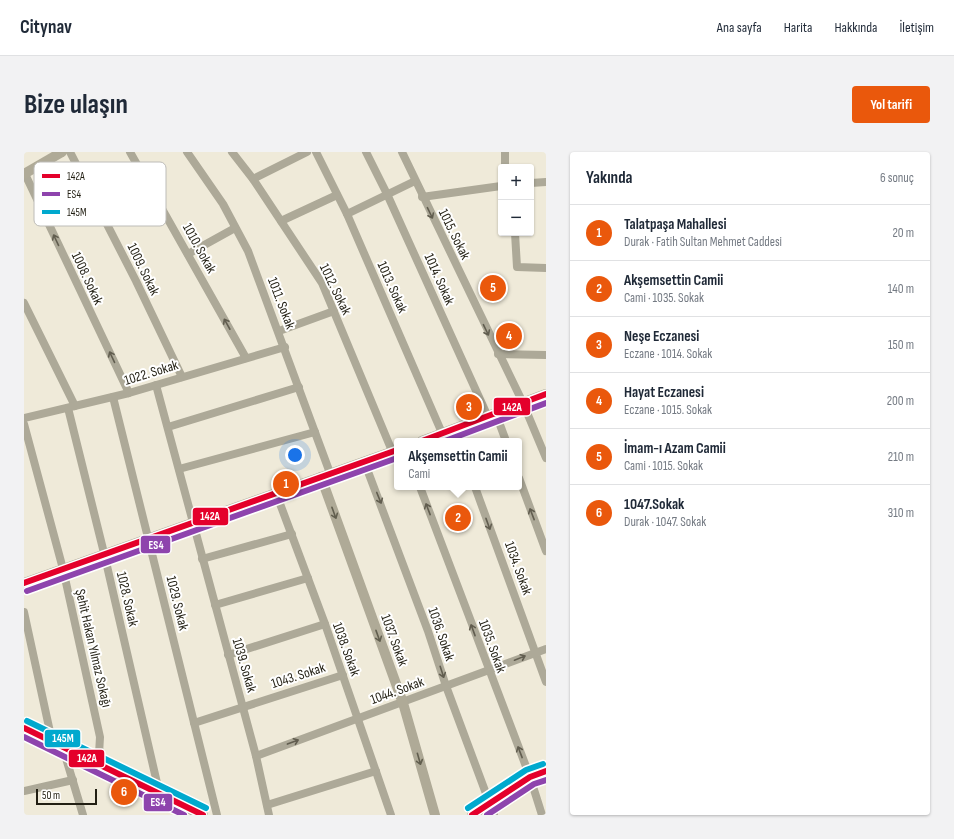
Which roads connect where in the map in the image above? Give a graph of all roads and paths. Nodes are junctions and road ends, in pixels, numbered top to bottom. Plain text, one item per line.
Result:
1 (62, 152) edge
2 (70, 152) edge
3 (130, 152) edge
4 (187, 152) edge
5 (232, 152) edge
6 (307, 152) edge
7 (316, 152) edge
8 (366, 152) edge
9 (402, 152) edge
10 (505, 152) edge
11 (45, 162) edge
12 (75, 162) edge
13 (136, 162) edge
14 (505, 164) edge
15 (34, 168) edge
16 (24, 174) edge
17 (253, 179) junction
18 (415, 181) junction
19 (546, 182) edge
20 (534, 183) edge
21 (498, 186) edge
22 (387, 194) junction
23 (34, 195) edge
24 (337, 195) junction
25 (422, 197) junction
26 (347, 214) junction
27 (166, 215) edge
28 (281, 221) junction
29 (49, 226) edge
30 (108, 226) edge
31 (235, 228) junction
32 (515, 236) edge
33 (188, 254) junction
34 (546, 268) edge
35 (24, 302) edge
36 (334, 311) junction
37 (279, 331) junction
38 (285, 347) junction
39 (498, 354) junction
40 (546, 355) edge
41 (246, 358) junction
42 (182, 377) junction
43 (156, 385) junction
44 (299, 387) junction
45 (129, 393) junction
46 (546, 394) edge
47 (113, 397) junction
48 (523, 403) junction
49 (71, 407) junction
50 (492, 416) junction
51 (24, 418) edge
52 (24, 424) edge
53 (168, 427) junction
54 (453, 430) junction
55 (315, 432) junction
56 (442, 434) junction
57 (431, 438) edge
58 (457, 438) edge
59 (504, 438) edge
60 (394, 449) edge
61 (394, 451) edge
62 (546, 458) edge
63 (364, 461) junction
64 (179, 469) junction
65 (326, 475) junction
66 (522, 486) edge
67 (421, 490) edge
68 (476, 490) edge
69 (276, 493) junction
70 (192, 523) junction
71 (292, 534) junction
72 (149, 538) junction
73 (546, 551) edge
74 (104, 553) junction
75 (202, 559) junction
76 (63, 569) junction
77 (308, 578) junction
78 (24, 583) edge
79 (215, 605) junction
80 (24, 612) edge
81 (324, 624) junction
82 (546, 648) edge
83 (536, 652) junction
84 (228, 655) junction
85 (488, 671) junction
86 (343, 675) junction
87 (546, 682) edge
88 (446, 686) junction
89 (402, 703) junction
90 (243, 706) junction
91 (358, 718) junction
92 (194, 723) junction
93 (24, 728) edge
94 (52, 741) junction
95 (62, 745) junction
96 (256, 756) junction
97 (95, 761) junction
98 (376, 771) junction
99 (546, 771) edge
100 (530, 777) junction
101 (72, 780) junction
102 (24, 791) edge
103 (160, 796) junction
104 (490, 803) junction
105 (267, 805) junction
106 (476, 814) edge
107 (83, 815) edge
108 (203, 815) edge
109 (217, 815) edge
110 (270, 815) edge
111 (391, 815) edge
112 (435, 815) edge
113 (494, 815) edge
114 (542, 815) edge

1 - 11 main road
2 - 12 street, 1009. Sokak
3 - 13 street, 1010. Sokak
4 - 31 street, 1011. Sokak
5 - 17 street, 1012. Sokak
6 - 17 street
7 - 24 street, 1013. Sokak
8 - 22 street, 1014. Sokak
9 - 18 street, 1015. Sokak
10 - 14 street
15 - 16 main road
23 -> 16 street, 1008. Sokak
17 - 28 street, 1012. Sokak
18 - 22 street
18 - 25 street, 1015. Sokak
19 - 20 street
21 - 25 street
22 - 26 street
22 - 50 street, 1014. Sokak
24 - 26 street, 1013. Sokak
24 - 28 street
25 -> 39 street, 1015. Sokak
26 - 56 street, 1013. Sokak
27 - 33 street, 1010. Sokak
28 - 36 street, 1012. Sokak
45 -> 29 street, 1008. Sokak
30 - 42 street, 1009. Sokak
31 - 33 street
31 - 37 street, 1011. Sokak
32 - 34 street
41 -> 33 street, 1010. Sokak
35 - 49 street, 1028. Sokak
36 - 37 street
36 - 60 street, 1012. Sokak
37 - 38 street, 1011. Sokak
38 - 41 street, 1022. Sokak
38 - 44 street, 1011. Sokak
39 - 40 street
39 - 48 street, 1015. Sokak
41 - 42 street, 1022. Sokak
42 - 43 street, 1022. Sokak
43 - 45 street, 1022. Sokak
43 - 53 street, 1039. Sokak
44 - 53 street
44 - 55 street, 1011. Sokak
45 - 47 street, 1022. Sokak
46 - 48 main road
47 - 49 street, 1022. Sokak
47 - 72 street, 1029. Sokak
48 - 50 main road
48 - 62 street, 1015. Sokak
49 - 51 street, 1022. Sokak
49 - 74 street, 1028. Sokak
50 - 54 main road
50 - 59 street, 1014. Sokak
52 - 76 street, Şehit Hakan Yılmaz Sokağı
53 - 64 street, 1039. Sokak
54 - 56 main road
54 - 58 street
55 - 64 street
55 - 65 street, 1011. Sokak
56 - 57 main road
61 - 63 main road
63 - 65 main road
63 -> 88 street, 1036. Sokak
64 - 70 street, 1039. Sokak
65 - 69 main road
65 -> 89 main road, 1037. Sokak
73 -> 66 street
85 -> 67 street, 1035. Sokak
68 -> 83 street, 1034. Sokak
69 - 70 main road
69 - 71 street, 1038. Sokak
70 - 72 main road
70 - 75 street, 1039. Sokak
71 - 75 street
71 - 77 street, 1038. Sokak
72 - 74 main road
72 - 92 street, 1029. Sokak
74 - 76 main road
74 - 103 street, 1028. Sokak
75 - 79 street, 1039. Sokak
76 - 78 main road
76 - 97 street, Şehit Hakan Yılmaz Sokağı
77 - 79 street
77 - 81 street, 1038. Sokak
79 - 84 street, 1039. Sokak
80 - 94 street
81 - 84 street
81 - 86 street, 1038. Sokak
82 - 83 street, 1044. Sokak
85 -> 83 street, 1044. Sokak
83 - 87 street, 1034. Sokak
84 - 90 street, 1039. Sokak
85 - 88 street, 1044. Sokak
100 -> 85 street, 1035. Sokak
86 - 90 street, 1043. Sokak
86 - 91 street, 1038. Sokak
88 - 89 street, 1044. Sokak
88 - 104 street, 1036. Sokak
89 - 91 street, 1044. Sokak
89 -> 112 main road, 1037. Sokak
90 - 92 street, 1043. Sokak
90 - 96 street, 1039. Sokak
96 -> 91 street, 1044. Sokak
91 - 98 street, 1038. Sokak
92 - 109 street, 1029. Sokak
93 - 94 main road
94 - 95 main road
95 - 97 main road
95 - 101 street
96 - 105 street, 1039. Sokak
97 - 103 main road
98 - 105 street
98 - 111 street, 1038. Sokak
99 - 100 main road
100 - 104 main road
100 - 114 street, 1035. Sokak
101 - 102 street
101 - 107 street
103 - 108 main road
104 - 106 main road
104 - 113 street, 1036. Sokak
105 - 110 street, 1039. Sokak

